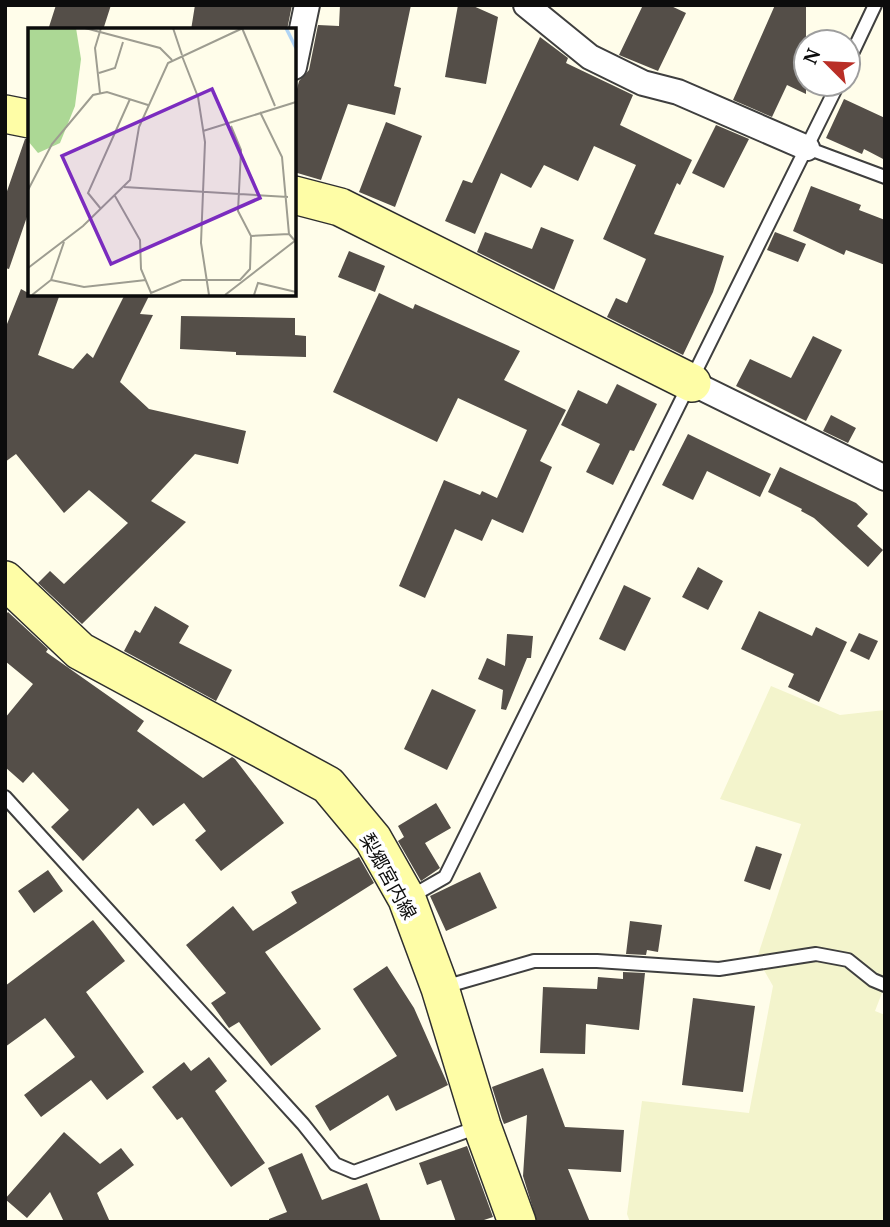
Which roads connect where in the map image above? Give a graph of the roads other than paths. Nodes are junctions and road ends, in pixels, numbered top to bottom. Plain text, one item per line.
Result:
1 (307, 5) edge
2 (526, 5) edge
3 (875, 5) edge
4 (862, 32) edge
5 (296, 57) edge
6 (831, 98) edge
7 (5, 114) edge
8 (28, 119) edge
9 (807, 148) junction
10 (885, 177) edge
11 (296, 196) edge
12 (692, 383) junction
13 (885, 478) edge
14 (5, 580) edge
15 (5, 797) edge
16 (407, 899) junction
17 (885, 985) edge
18 (440, 988) junction
19 (482, 1126) junction
20 (517, 1222) edge

1 - 5 street
2 - 9 street
3 - 4 lane
6 - 9 lane
7 - 8 main road
9 - 10 lane
9 - 12 lane
11 - 12 main road
12 - 13 street
12 - 16 lane
14 - 16 main road, 梨郷宮内線
15 - 19 lane
16 - 18 main road, 梨郷宮内線
17 - 18 lane
18 - 19 main road, 梨郷宮内線
19 - 20 main road, 梨郷宮内線

